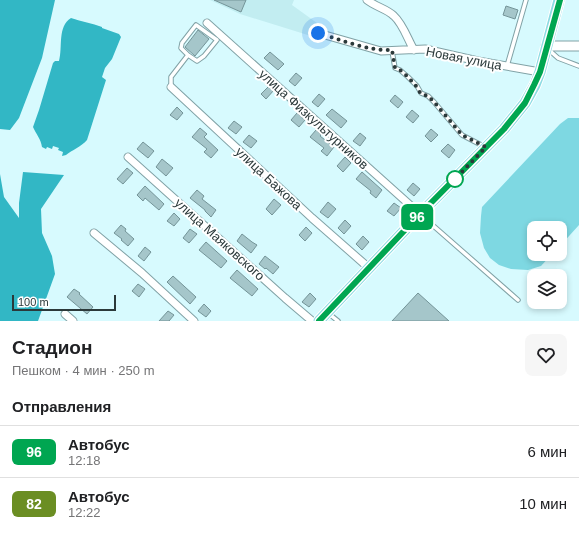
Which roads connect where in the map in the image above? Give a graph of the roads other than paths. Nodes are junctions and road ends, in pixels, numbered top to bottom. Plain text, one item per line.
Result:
1 (367, 0) edge
2 (526, 0) edge
3 (560, 0) edge
4 (207, 23) dead end
5 (318, 33) dead end
6 (546, 46) junction
7 (579, 46) edge
8 (392, 50) junction
9 (414, 50) junction
10 (188, 55) junction
11 (507, 66) junction
12 (579, 66) edge
13 (540, 72) junction
14 (171, 87) joint
15 (486, 147) junction
16 (128, 157) dead end
17 (420, 214) junction
18 (94, 233) dead end
19 (368, 268) junction
20 (518, 300) dead end
21 (327, 312) junction
22 (65, 314) dead end
23 (73, 321) edge
24 (194, 321) edge
25 (312, 321) edge
26 (319, 321) edge
27 (338, 321) edge

1 - 9 street
2 - 11 lane
3 - 6 main road
4 - 17 street, улица Физкультурников
5 - 8 street, Новая улица
6 - 7 street
6 - 12 lane
6 - 13 main road
8 - 9 street, Новая улица
8 - 15 lane
9 - 11 street, Новая улица
10 - 10 lane
10 - 14 lane
11 - 13 street, Новая улица
13 - 15 main road
14 - 19 street, улица Бажова
15 - 17 main road
16 - 25 street, улица Маяковского
17 - 19 main road
17 - 20 lane
18 - 24 street
19 - 21 main road
21 - 26 main road
21 - 27 lane
22 - 23 street

